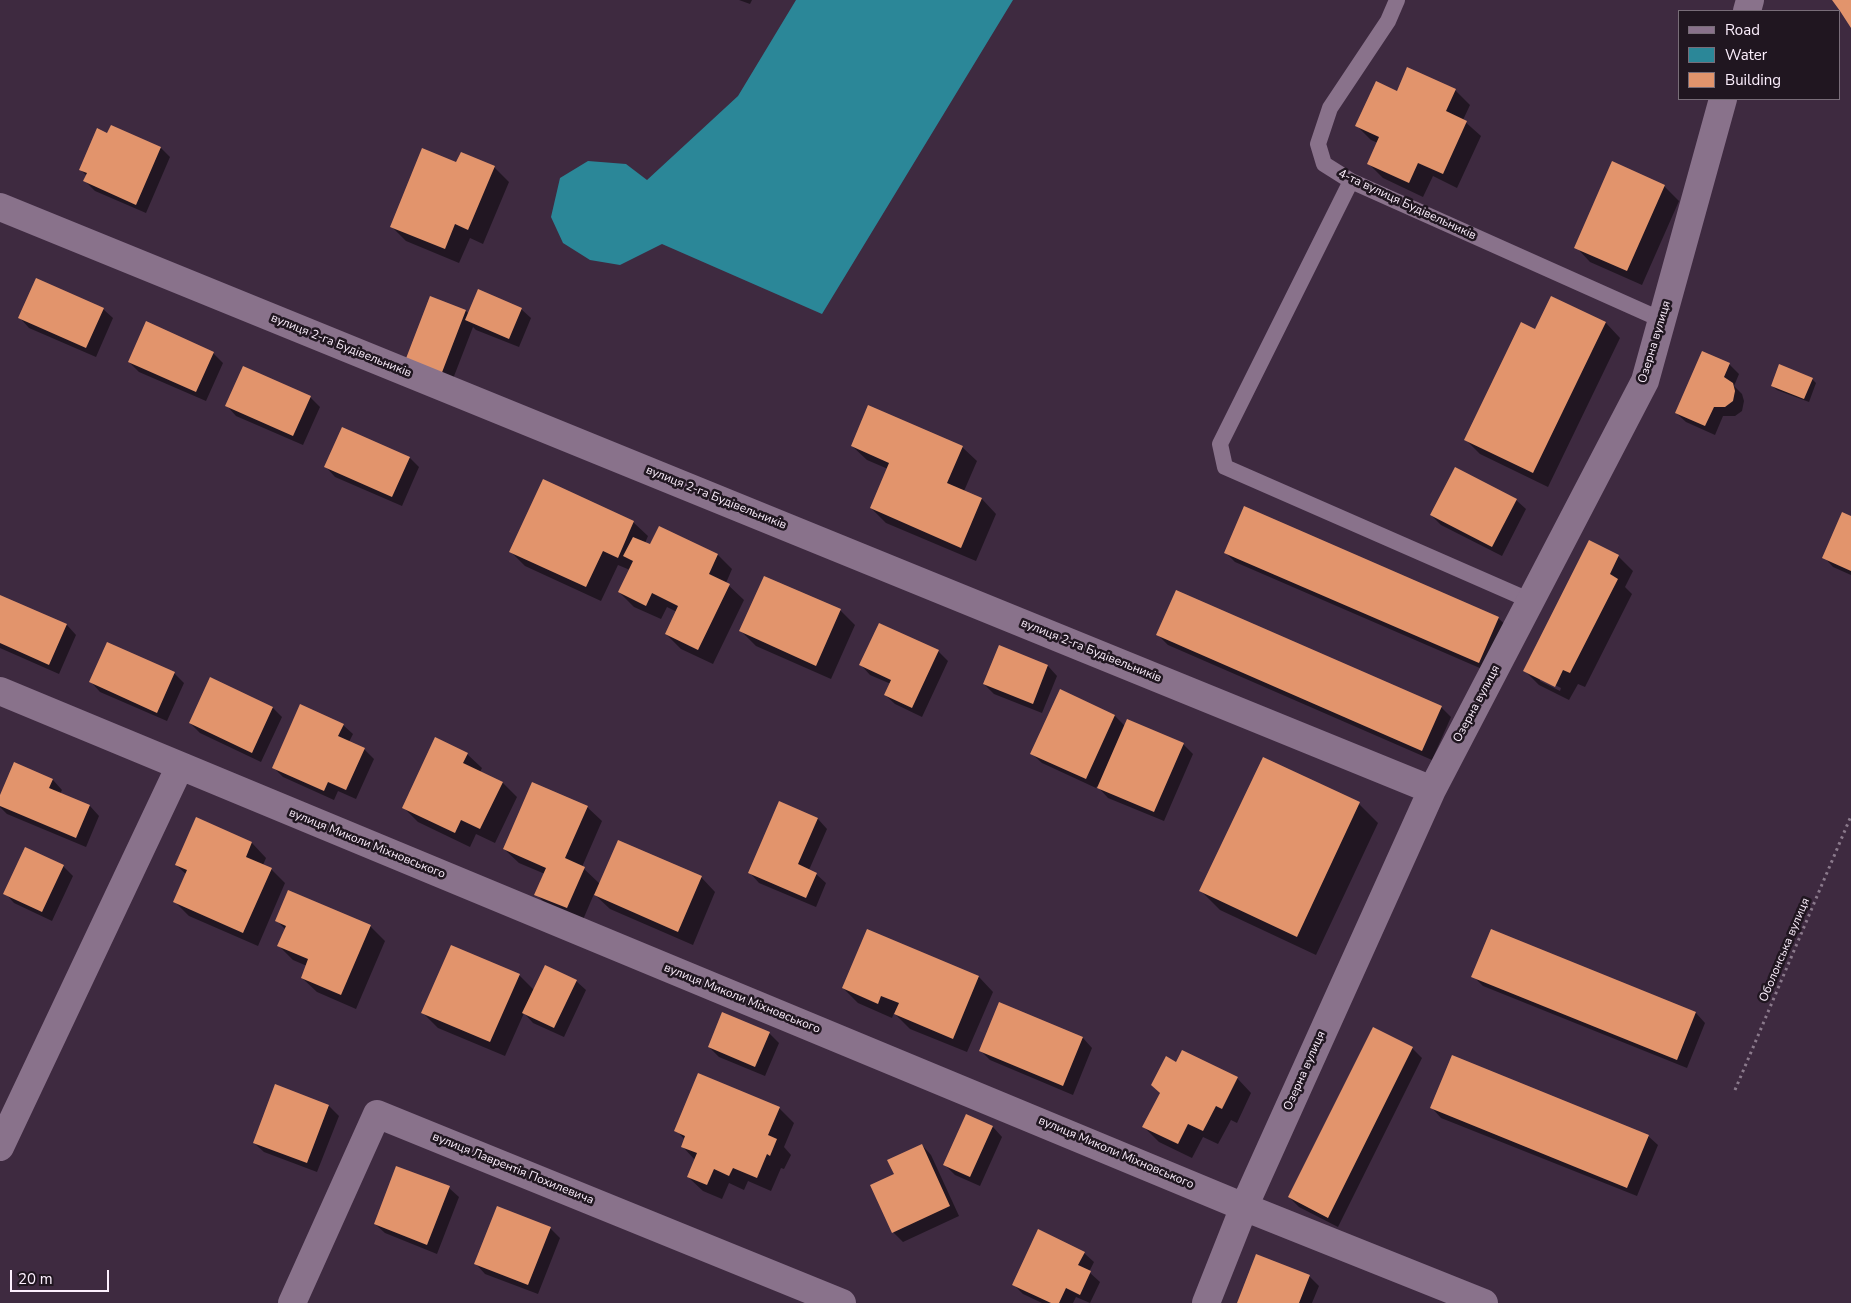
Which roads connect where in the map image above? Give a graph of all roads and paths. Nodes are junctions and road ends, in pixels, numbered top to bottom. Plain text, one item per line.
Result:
1 (1398, 0) edge
2 (1723, 100) edge
3 (1351, 181) junction
4 (0, 207) edge
5 (1662, 320) junction
6 (1531, 601) junction
7 (0, 691) edge
8 (180, 766) junction
9 (1432, 790) junction
10 (1851, 816) edge
11 (1735, 1090) dead end
12 (0, 1148) edge
13 (1244, 1207) junction
14 (292, 1303) edge
15 (842, 1303) edge
16 (1206, 1303) edge
17 (1484, 1303) edge

1 - 3 lane, 4-та вулиця Будівельників
2 - 5 street, Озерна вулиця
3 - 5 lane, 4-та вулиця Будівельників
3 - 6 lane
4 - 9 street, вулиця 2-га Будівельників
5 - 6 street, Озерна вулиця
6 - 9 street, Озерна вулиця
7 - 8 street, вулиця Миколи Міхновського
8 - 12 street
8 - 13 street, вулиця Миколи Міхновського
9 - 13 street, Озерна вулиця
10 - 11 path, Оболонська вулиця
13 - 16 street, Озерна вулиця
13 - 17 street, вулиця Миколи Міхновського
14 - 15 street, вулиця Лаврентія Похилевича

